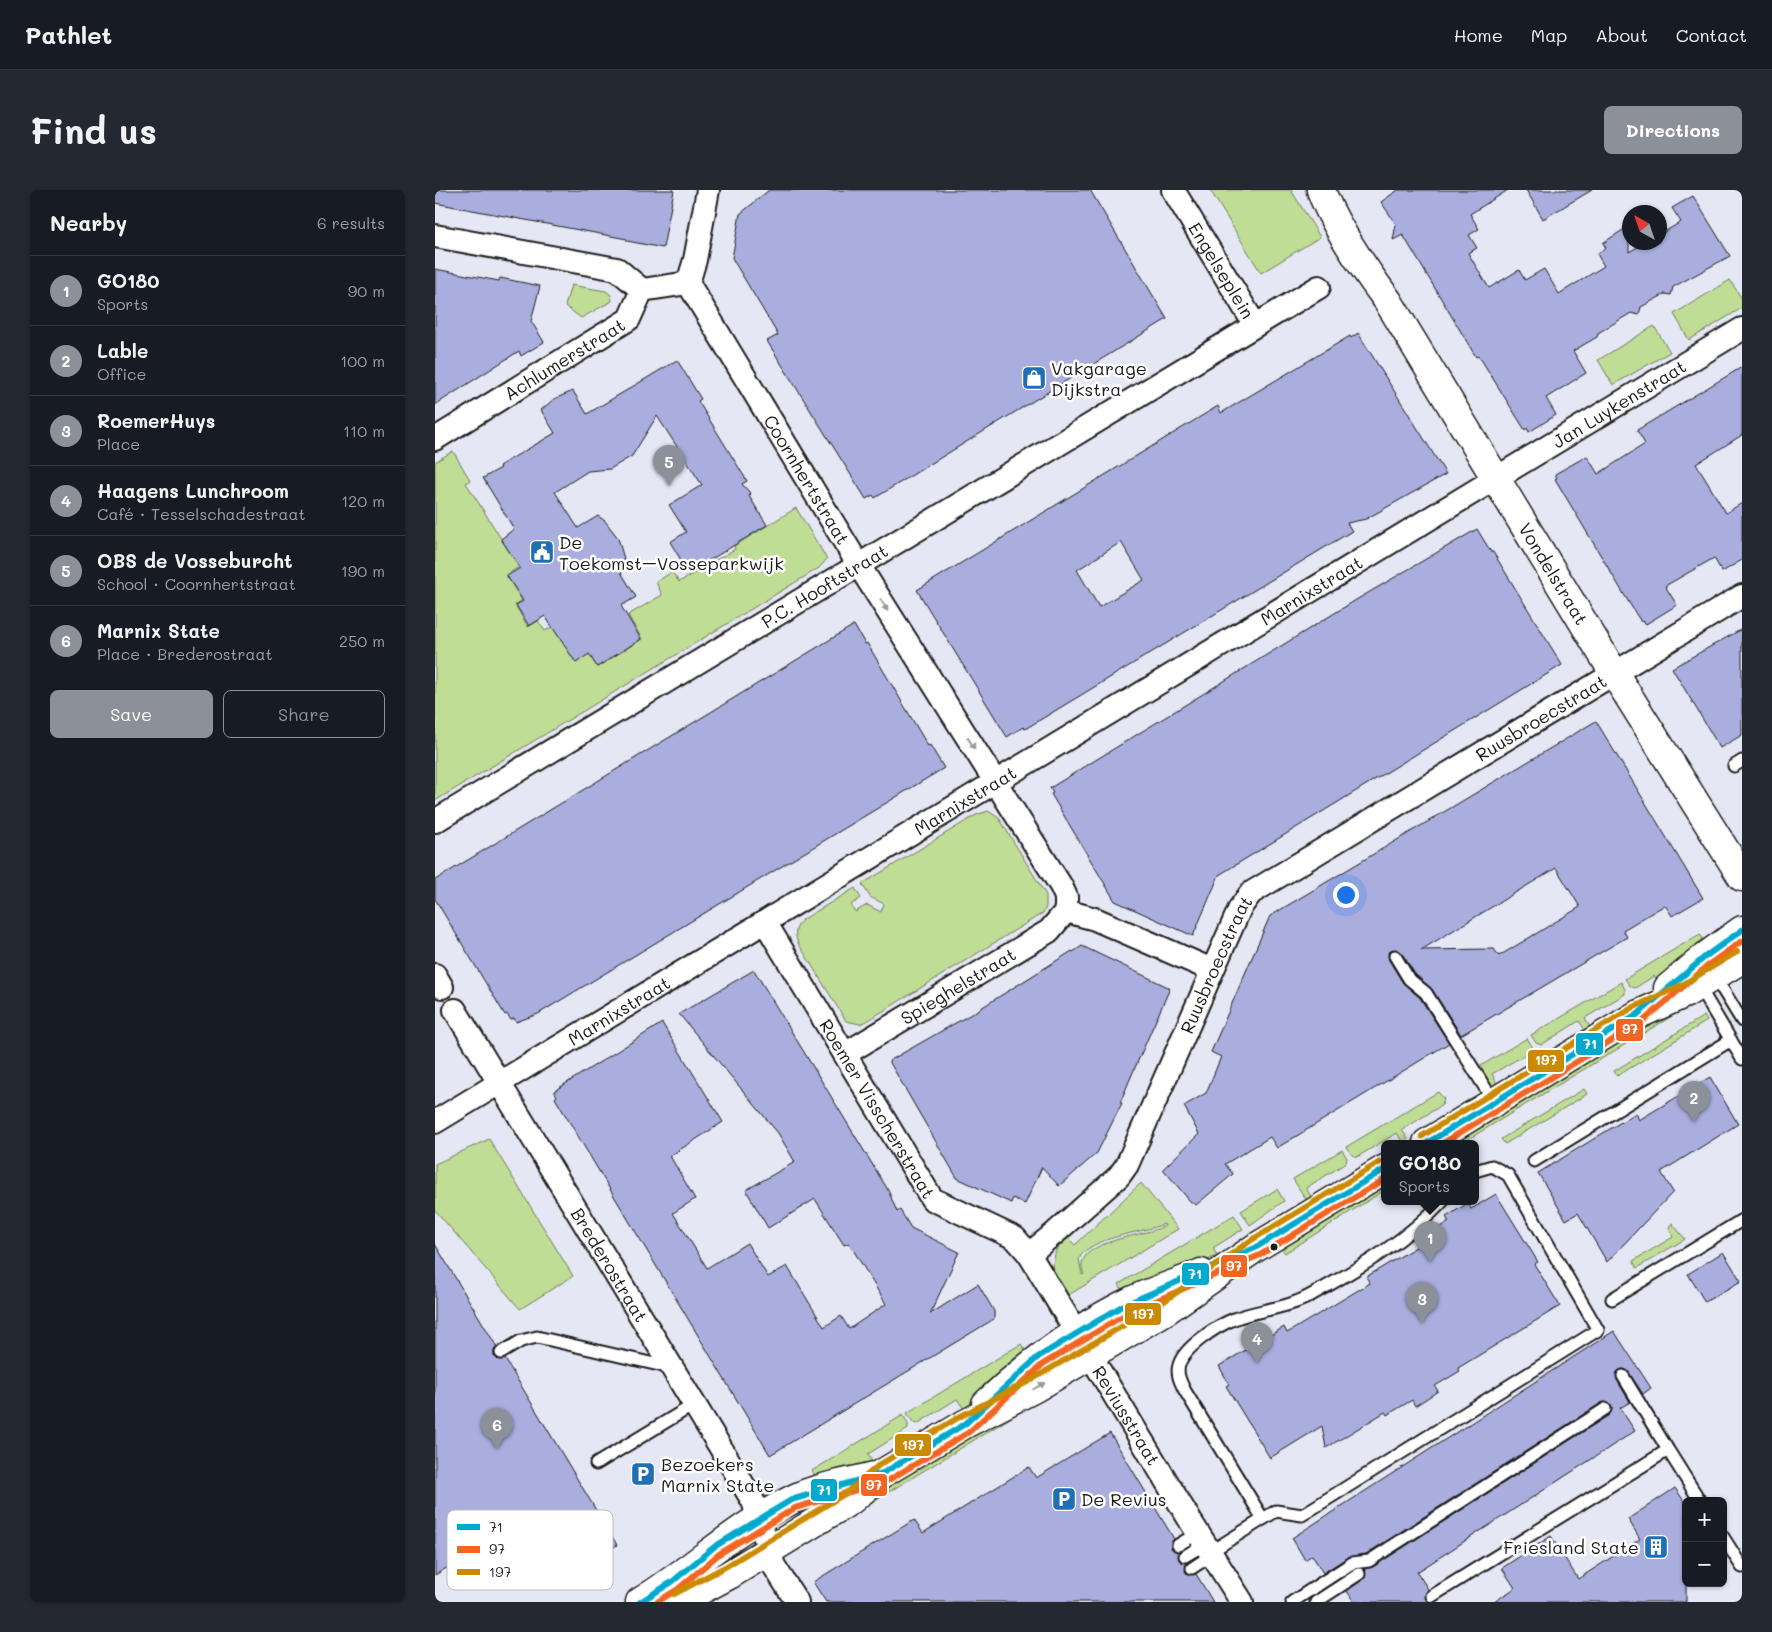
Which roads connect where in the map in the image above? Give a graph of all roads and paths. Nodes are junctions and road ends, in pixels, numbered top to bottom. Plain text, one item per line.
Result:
1 (708, 190) edge
2 (1173, 190) edge
3 (1321, 190) edge
4 (435, 236) edge
5 (688, 283) junction
6 (1319, 286) dead end
7 (642, 290) junction
8 (1255, 325) junction
9 (1742, 330) edge
10 (1213, 350) joint
11 (435, 439) edge
12 (1496, 478) junction
13 (858, 564) junction
14 (1742, 596) edge
15 (1613, 673) junction
16 (995, 782) junction
17 (435, 821) edge
18 (1742, 877) edge
19 (1066, 911) junction
20 (765, 922) junction
21 (1742, 930) edge
22 (1395, 956) dead end
23 (1742, 959) edge
24 (1212, 970) junction
25 (1700, 973) junction
26 (455, 1010) dead end
27 (1742, 1021) edge
28 (1731, 1040) junction
29 (845, 1054) junction
30 (1742, 1059) edge
31 (501, 1082) junction
32 (1494, 1102) junction
33 (435, 1122) edge
34 (1432, 1140) edge
35 (1534, 1161) dead end
36 (1479, 1170) edge
37 (1381, 1171) edge
38 (1439, 1205) edge
39 (1742, 1220) edge
40 (1029, 1254) junction
41 (1612, 1299) dead end
42 (1083, 1345) junction
43 (501, 1353) dead end
44 (673, 1368) junction
45 (1623, 1376) dead end
46 (695, 1404) junction
47 (1605, 1409) dead end
48 (1668, 1450) junction
49 (596, 1464) dead end
50 (883, 1473) junction
51 (1697, 1497) edge
52 (759, 1519) junction
53 (1263, 1519) junction
54 (1726, 1542) edge
55 (1178, 1545) dead end
56 (1206, 1546) junction
57 (769, 1550) junction
58 (1185, 1556) dead end
59 (1742, 1567) edge
60 (1192, 1568) dead end
61 (1359, 1574) dead end
62 (1433, 1596) dead end
63 (1330, 1598) edge
64 (640, 1602) edge
65 (679, 1602) edge
66 (797, 1602) edge
67 (1242, 1602) edge
68 (1292, 1602) edge
69 (1317, 1602) edge

1 - 5 street
2 - 8 street, Engelseplein
3 - 12 main road, Vondelstraat
4 - 7 street
5 - 7 street
5 - 13 street, Coornhertstraat
6 - 8 street, Engelseplein
7 - 11 street, Achlumerstraat
8 - 10 street, Engelseplein
9 - 12 street, Jan Luykenstraat
10 - 13 street, P.C. Hooftstraat
12 - 15 main road, Vondelstraat
12 - 16 street, Marnixstraat
13 -> 16 street, Coornhertstraat
13 - 17 street, P.C. Hooftstraat
14 - 15 street
15 - 18 main road, Vondelstraat
15 - 24 street, Ruusbroecstraat
16 - 19 street, Coornhertstraat
16 - 20 street, Marnixstraat
19 - 24 street
19 - 29 street, Spieghelstraat
20 - 29 street, Roemer Visscherstraat
20 - 31 street, Marnixstraat
21 - 25 main road
22 - 32 lane
23 - 25 main road
24 - 40 street, Ruusbroecstraat
25 - 27 lane
25 - 28 lane
25 - 32 main road
26 - 31 street, Brederostraat
28 - 30 lane
28 - 35 lane
29 - 40 street, Roemer Visscherstraat
31 - 33 street, Marnixstraat
31 - 44 street, Brederostraat
32 - 34 main road
36 - 53 lane
37 - 42 main road
38 - 53 lane
39 - 41 lane
40 - 42 street
42 - 50 main road
42 - 56 street, Reviusstraat
43 - 44 lane
44 - 46 street, Brederostraat
45 - 48 lane
46 - 49 lane
46 - 52 street, Brederostraat
47 - 68 lane
48 - 51 lane
48 - 62 lane
50 - 52 main road
50 - 57 main road
52 - 57 street, Brederostraat
52 - 64 main road
53 - 56 lane
54 - 59 lane
55 - 56 lane
56 - 58 lane
56 - 60 lane
56 - 67 street, Reviusstraat
57 - 65 main road
57 - 66 street, Brederostraat
61 - 63 lane
63 - 69 lane

